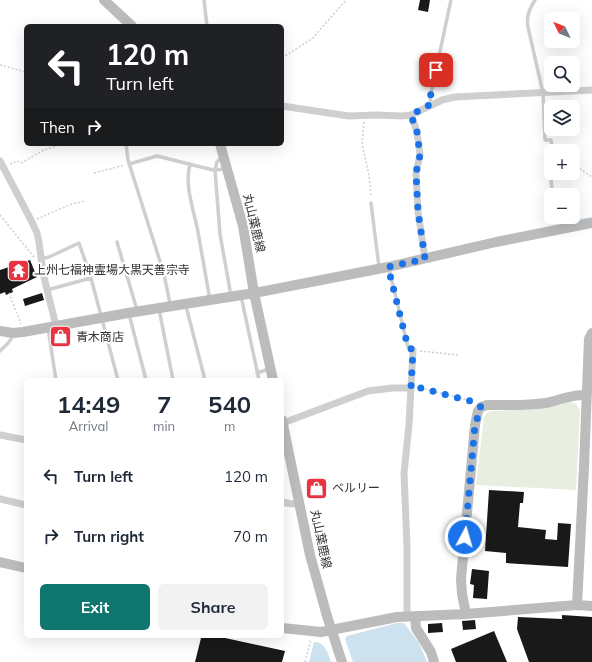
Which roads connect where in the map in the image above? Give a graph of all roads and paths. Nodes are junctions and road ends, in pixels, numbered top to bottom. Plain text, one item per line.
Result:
1 (104, 0) edge
2 (204, 0) edge
3 (346, 0) edge
4 (450, 0) edge
5 (535, 0) edge
6 (129, 24) edge
7 (207, 24) edge
8 (284, 57) edge
9 (0, 65) edge
10 (24, 71) edge
11 (592, 90) edge
12 (543, 93) junction
13 (431, 104) junction
14 (284, 106) edge
15 (411, 115) junction
16 (364, 116) junction
17 (552, 144) edge
18 (56, 146) edge
19 (126, 146) edge
20 (221, 146) edge
21 (224, 156) junction
22 (2, 164) edge
23 (129, 164) junction
24 (190, 164) junction
25 (227, 168) junction
26 (580, 169) edge
27 (215, 170) junction
28 (94, 174) dead end
29 (592, 177) edge
30 (85, 201) dead end
31 (371, 203) joint
32 (0, 215) edge
33 (32, 222) junction
34 (592, 223) edge
35 (568, 224) edge
36 (569, 227) junction
37 (117, 242) dead end
38 (41, 259) junction
39 (425, 259) junction
40 (384, 268) junction
41 (91, 278) junction
42 (47, 290) junction
43 (10, 293) dead end
44 (254, 293) junction
45 (236, 296) junction
46 (210, 301) junction
47 (186, 305) junction
48 (170, 307) junction
49 (159, 308) junction
50 (133, 312) junction
51 (101, 318) junction
52 (52, 327) junction
53 (17, 330) junction
54 (0, 331) edge
55 (592, 333) edge
56 (413, 350) junction
57 (0, 351) edge
58 (458, 355) dead end
59 (270, 369) junction
60 (257, 373) junction
61 (56, 378) edge
62 (117, 378) edge
63 (146, 378) edge
64 (172, 378) edge
65 (204, 378) edge
66 (258, 378) edge
67 (272, 378) edge
68 (411, 388) junction
69 (586, 395) junction
70 (481, 407) junction
71 (284, 421) edge
72 (284, 432) edge
73 (0, 435) edge
74 (24, 440) edge
75 (588, 467) edge
76 (0, 499) edge
77 (284, 502) edge
78 (299, 503) junction
79 (24, 505) edge
80 (0, 562) edge
81 (24, 568) edge
82 (577, 605) junction
83 (592, 606) edge
84 (466, 614) junction
85 (411, 617) junction
86 (284, 628) edge
87 (332, 630) junction
88 (311, 638) dead end
89 (305, 662) edge
90 (342, 662) edge
91 (434, 662) edge

1 - 6 street
2 - 7 lane
3 - 8 path
4 - 13 lane
5 - 12 lane
9 - 10 path
11 - 12 street
12 - 13 street
12 - 17 lane
13 - 15 street
14 - 16 street
15 - 16 street
15 - 39 street
16 - 31 path
18 - 22 path
19 - 23 lane
20 - 21 street, 丸山葉鹿線
21 - 25 street, 丸山葉鹿線
21 - 27 lane
22 - 33 street
23 - 24 lane
23 - 28 path
23 - 48 lane
24 - 27 lane
24 - 46 lane
25 - 27 lane
25 - 44 street, 丸山葉鹿線
26 - 29 path
27 - 45 lane
30 - 33 path
31 - 40 lane
32 - 38 path
33 - 38 street
34 - 36 street
35 - 36 lane
36 - 39 street
37 - 50 lane
38 - 41 lane
38 - 42 street
39 - 40 street
40 - 44 street
40 - 56 lane
41 - 42 lane
41 - 51 lane
42 - 52 street
43 - 53 path
44 - 45 street
44 - 59 street, 丸山葉鹿線
45 - 46 street
45 - 60 lane
46 - 47 street
47 - 48 street
47 - 65 lane
48 - 49 street
49 - 50 street
49 - 64 lane
50 - 51 street
50 - 63 lane
51 - 52 street
51 - 62 lane
52 - 53 street
52 - 61 lane
53 - 54 street
53 - 57 lane
55 - 69 street
56 - 58 path
56 - 68 street
59 - 60 lane
59 - 67 street, 丸山葉鹿線
60 - 66 lane
68 - 70 path
68 - 71 street
68 - 85 street
69 - 70 street
69 - 75 street
70 - 84 street
72 - 78 street, 丸山葉鹿線
73 - 74 street
75 - 82 street
76 - 79 street
77 - 78 street
78 - 87 street, 丸山葉鹿線
80 - 81 street
82 - 83 street
82 - 84 street
84 - 85 street
85 - 87 street
85 - 91 street
86 - 87 street
87 - 90 street, 丸山葉鹿線
88 - 89 path

